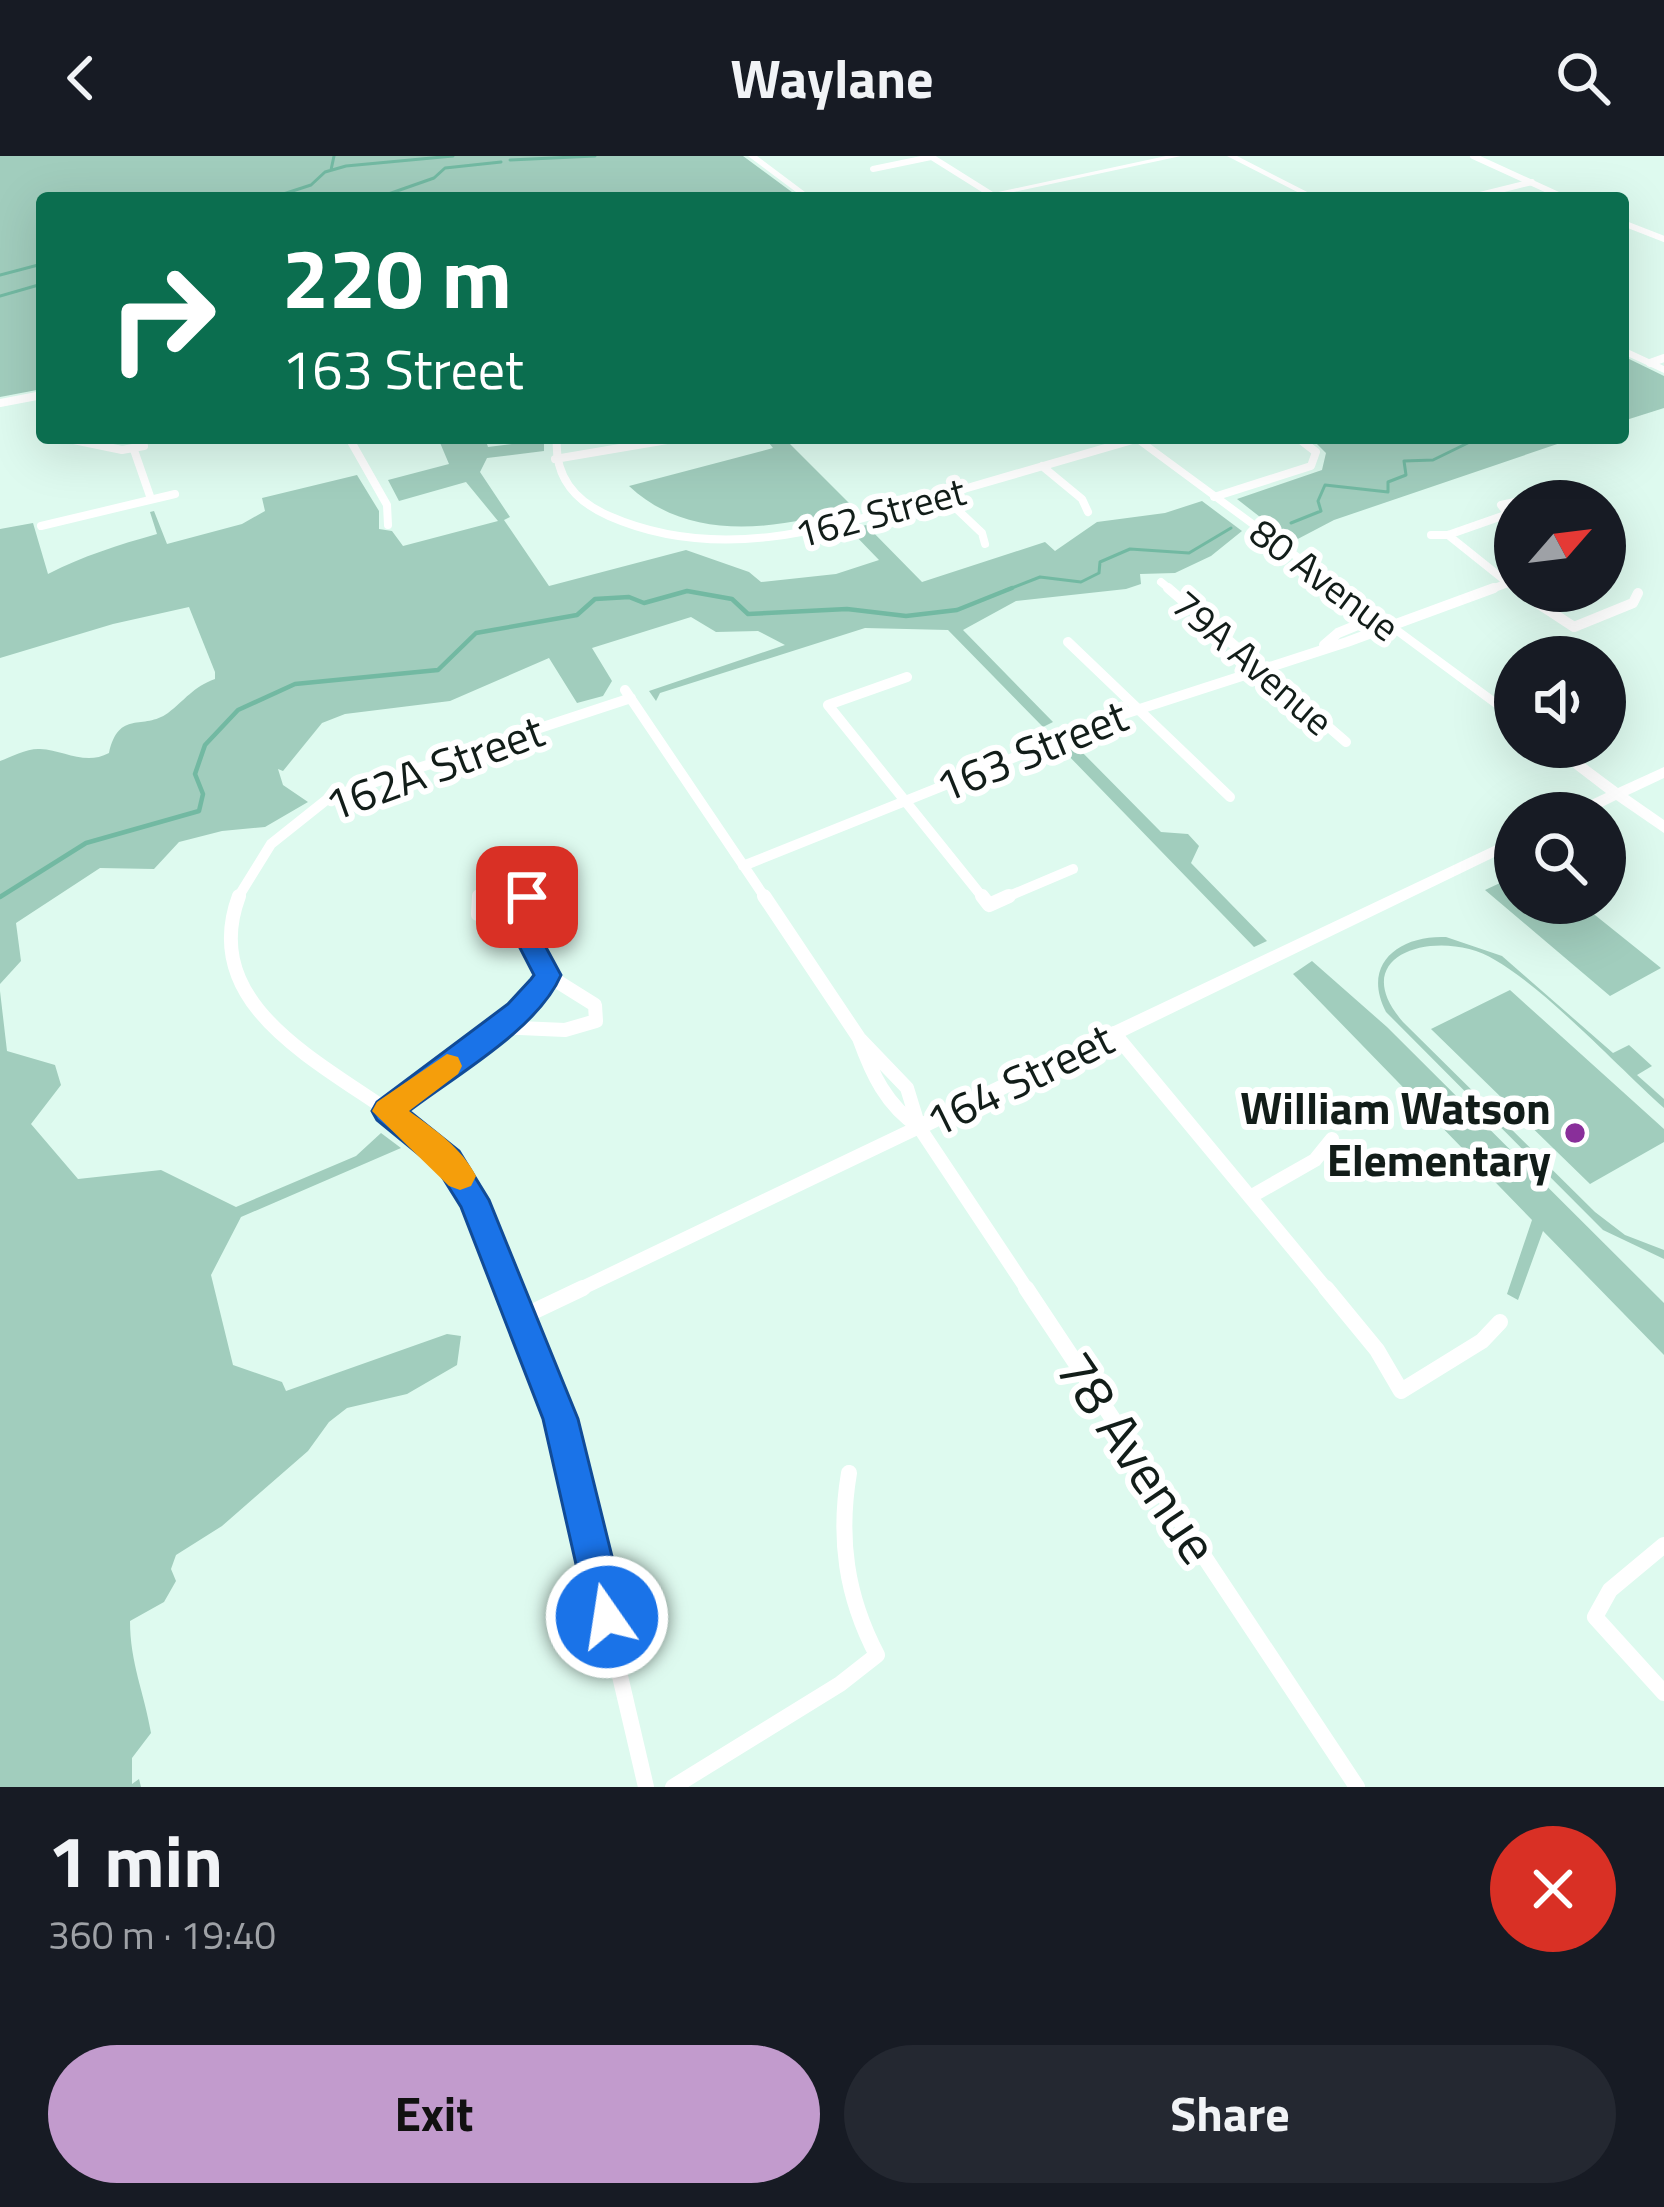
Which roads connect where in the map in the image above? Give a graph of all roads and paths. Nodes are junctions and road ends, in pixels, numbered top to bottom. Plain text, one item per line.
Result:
1 (752, 156) edge
2 (931, 156) edge
3 (1177, 156) edge
4 (1473, 156) edge
5 (1232, 158) edge
6 (873, 170) dead end
7 (1533, 182) junction
8 (801, 192) edge
9 (988, 192) edge
10 (1012, 192) edge
11 (1303, 192) edge
12 (1492, 192) edge
13 (1552, 192) edge
14 (1629, 225) edge
15 (1664, 238) edge
16 (1629, 353) edge
17 (1664, 358) edge
18 (1650, 363) junction
19 (1664, 370) edge
20 (36, 396) edge
21 (0, 403) edge
22 (87, 444) edge
23 (352, 444) edge
24 (556, 444) edge
25 (649, 444) edge
26 (1116, 444) edge
27 (1144, 444) edge
28 (1306, 444) edge
29 (555, 458) junction
30 (1042, 466) junction
31 (175, 494) dead end
32 (941, 495) junction
33 (1214, 497) junction
34 (152, 500) junction
35 (1088, 512) dead end
36 (1494, 521) edge
37 (388, 525) dead end
38 (40, 526) dead end
39 (1431, 535) dead end
40 (1448, 535) junction
41 (985, 544) dead end
42 (1494, 572) edge
43 (1161, 582) dead end
44 (1638, 592) dead end
45 (1494, 594) edge
46 (1626, 606) edge
47 (1551, 612) edge
48 (1611, 612) edge
49 (1377, 617) junction
50 (1390, 627) junction
51 (1068, 642) dead end
52 (1324, 646) junction
53 (1261, 670) junction
54 (907, 677) dead end
55 (628, 694) joint
56 (1494, 704) edge
57 (1135, 706) junction
58 (1346, 742) dead end
59 (1582, 768) edge
60 (1664, 772) edge
61 (1615, 792) edge
62 (1622, 792) edge
63 (1230, 797) dead end
64 (1626, 800) edge
65 (908, 802) junction
66 (1664, 828) edge
67 (1494, 852) edge
68 (743, 866) junction
69 (1072, 869) dead end
70 (516, 915) dead end
71 (547, 975) junction
72 (499, 1027) junction
73 (1114, 1033) junction
74 (859, 1038) junction
75 (387, 1111) junction
76 (919, 1127) junction
77 (1331, 1139) dead end
78 (1250, 1196) junction
79 (523, 1317) junction
80 (1500, 1322) dead end
81 (849, 1472) dead end
82 (1664, 1545) edge
83 (1664, 1693) edge
84 (1348, 1784) edge
85 (646, 1787) edge
86 (673, 1787) edge

1 - 8 street
2 - 6 street
2 - 9 street
3 - 10 street
4 - 7 street
5 - 11 street
7 - 12 street
7 - 13 street
14 - 15 street
16 - 18 street
17 - 18 street
18 - 19 street
20 - 21 street
22 - 34 street
23 - 37 street
24 - 29 street
25 - 29 street
26 - 30 street, 162 Street
27 - 33 street, 80 Avenue
28 - 33 street
29 - 32 street, 162 Street
30 - 32 street, 162 Street
30 - 35 street
31 - 34 street
32 - 41 street
33 - 49 street, 80 Avenue
34 - 38 street
36 - 40 street
39 - 40 street
40 - 42 street
43 - 53 street, 79A Avenue
44 - 46 street
45 - 50 street, 163 Street
47 - 48 street
49 - 50 street, 80 Avenue
49 - 52 street, 163 Street
50 - 52 street, 163 Street
50 - 56 street, 80 Avenue
51 - 57 street
52 - 53 street, 163 Street
53 - 57 street, 163 Street
53 - 58 street, 79A Avenue
54 - 65 street
55 - 68 street, 78 Avenue
55 - 75 street, 162A Street
57 - 63 street
57 - 65 street, 163 Street
59 - 61 street
60 - 62 street
64 - 66 street
65 - 68 street, 163 Street
65 - 69 street
67 - 73 street, 164 Street
68 - 74 street, 78 Avenue
70 - 71 street
71 - 72 street
71 - 72 street
72 - 75 street
73 - 76 street, 164 Street
73 - 78 street
74 - 76 street, 78 Avenue
74 - 76 street, 78 Avenue
75 - 79 street
76 - 79 street, 164 Street
76 - 84 street, 78 Avenue
77 - 78 street
78 - 80 street
79 - 85 street
81 - 86 street
82 - 83 street

